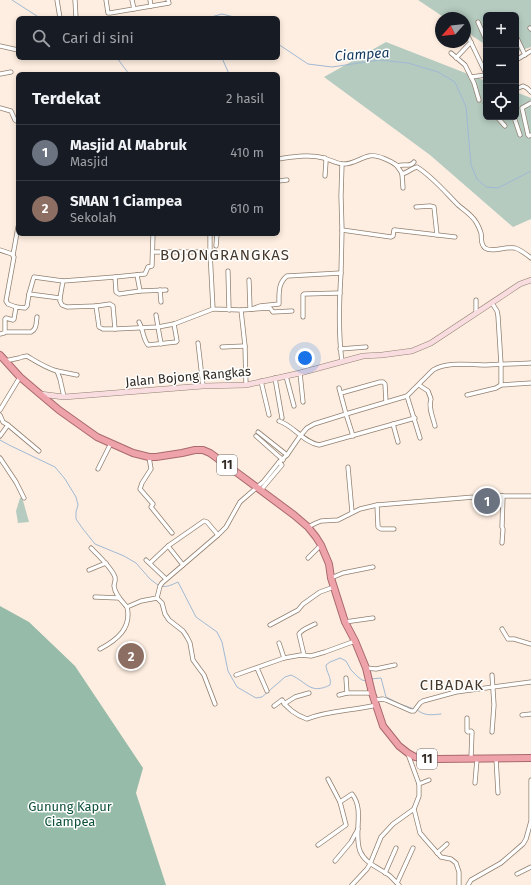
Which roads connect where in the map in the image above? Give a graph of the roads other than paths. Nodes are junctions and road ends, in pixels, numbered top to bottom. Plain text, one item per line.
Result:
1 (57, 0) edge
2 (75, 0) edge
3 (106, 0) edge
4 (132, 0) edge
5 (150, 0) edge
6 (168, 0) edge
7 (151, 6) junction
8 (134, 9) junction
9 (60, 16) edge
10 (76, 16) edge
11 (478, 22) dead end
12 (483, 33) edge
13 (471, 42) edge
14 (519, 42) edge
15 (0, 46) edge
16 (465, 48) edge
17 (16, 50) edge
18 (531, 51) edge
19 (451, 53) dead end
20 (525, 55) junction
21 (456, 58) junction
22 (519, 58) edge
23 (483, 68) edge
24 (11, 72) dead end
25 (0, 74) edge
26 (483, 75) edge
27 (471, 77) junction
28 (519, 88) edge
29 (531, 92) edge
30 (479, 100) dead end
31 (531, 103) edge
32 (0, 108) edge
33 (500, 120) edge
34 (515, 120) edge
35 (16, 121) edge
36 (505, 126) dead end
37 (520, 135) dead end
38 (531, 135) edge
39 (325, 158) junction
40 (280, 159) edge
41 (414, 162) dead end
42 (342, 164) junction
43 (394, 164) junction
44 (402, 174) junction
45 (325, 176) dead end
46 (287, 180) dead end
47 (280, 181) edge
48 (403, 188) dead end
49 (416, 207) dead end
50 (342, 230) junction
51 (437, 235) junction
52 (16, 236) edge
53 (153, 236) edge
54 (210, 236) edge
55 (217, 236) edge
56 (455, 237) dead end
57 (216, 246) dead end
58 (0, 250) edge
59 (152, 252) junction
60 (210, 252) junction
61 (13, 255) junction
62 (531, 258) edge
63 (228, 271) dead end
64 (341, 273) junction
65 (137, 275) junction
66 (115, 277) junction
67 (249, 280) dead end
68 (531, 280) edge
69 (63, 281) junction
70 (160, 290) junction
71 (166, 290) dead end
72 (140, 291) junction
73 (340, 293) junction
74 (29, 294) junction
75 (60, 298) junction
76 (476, 300) dead end
77 (161, 302) dead end
78 (492, 303) junction
79 (96, 306) junction
80 (16, 307) junction
81 (213, 309) junction
82 (251, 309) junction
83 (229, 310) junction
84 (241, 310) junction
85 (292, 311) dead end
86 (476, 314) junction
87 (156, 315) dead end
88 (37, 317) dead end
89 (303, 317) dead end
90 (139, 322) dead end
91 (174, 324) junction
92 (158, 326) junction
93 (142, 327) junction
94 (115, 329) junction
95 (6, 332) junction
96 (0, 334) edge
97 (198, 343) dead end
98 (161, 344) junction
99 (245, 346) junction
100 (222, 347) dead end
101 (366, 347) dead end
102 (340, 349) junction
103 (0, 355) edge
104 (5, 360) junction
105 (342, 362) junction
106 (531, 363) edge
107 (501, 364) junction
108 (57, 371) junction
109 (300, 373) junction
110 (77, 375) dead end
111 (286, 376) junction
112 (20, 377) junction
113 (275, 378) junction
114 (261, 381) junction
115 (531, 383) edge
116 (246, 384) junction
117 (501, 384) junction
118 (419, 385) junction
119 (203, 386) junction
120 (339, 388) dead end
121 (341, 393) junction
122 (40, 394) junction
123 (467, 395) dead end
124 (407, 396) junction
125 (64, 397) junction
126 (303, 402) dead end
127 (386, 402) junction
128 (294, 406) dead end
129 (0, 410) edge
130 (346, 414) junction
131 (0, 415) edge
132 (269, 415) dead end
133 (415, 418) junction
134 (8, 424) junction
135 (393, 424) junction
136 (436, 426) dead end
137 (0, 436) edge
138 (300, 436) junction
139 (353, 436) junction
140 (420, 438) dead end
141 (398, 442) dead end
142 (111, 443) junction
143 (39, 451) dead end
144 (287, 455) junction
145 (149, 457) junction
146 (0, 458) edge
147 (281, 461) junction
148 (348, 467) dead end
149 (98, 469) dead end
150 (259, 489) junction
151 (503, 496) junction
152 (531, 496) edge
153 (24, 498) dead end
154 (377, 505) junction
155 (352, 512) junction
156 (308, 527) junction
157 (394, 529) dead end
158 (172, 533) dead end
159 (218, 535) junction
160 (502, 543) dead end
161 (321, 545) junction
162 (168, 546) junction
163 (91, 548) dead end
164 (308, 558) dead end
165 (146, 560) dead end
166 (106, 563) junction
167 (150, 563) junction
168 (183, 565) junction
169 (373, 567) dead end
170 (89, 570) dead end
171 (331, 578) junction
172 (166, 579) junction
173 (334, 587) junction
174 (95, 597) dead end
175 (119, 598) junction
176 (157, 598) junction
177 (127, 607) junction
178 (373, 618) dead end
179 (345, 622) junction
180 (315, 624) dead end
181 (270, 625) dead end
182 (502, 629) dead end
183 (355, 641) junction
184 (279, 643) dead end
185 (531, 644) edge
186 (100, 649) dead end
187 (304, 655) junction
188 (284, 658) junction
189 (395, 666) dead end
190 (257, 668) junction
191 (366, 668) junction
192 (236, 675) dead end
193 (492, 675) dead end
194 (346, 678) dead end
195 (531, 682) edge
196 (492, 686) junction
197 (267, 691) dead end
198 (309, 693) dead end
199 (347, 694) junction
200 (339, 695) dead end
201 (374, 699) junction
202 (215, 704) dead end
203 (284, 704) junction
204 (274, 706) dead end
205 (531, 714) edge
206 (522, 715) dead end
207 (467, 718) dead end
208 (492, 732) dead end
209 (408, 753) junction
210 (474, 758) junction
211 (496, 758) junction
212 (531, 758) edge
213 (328, 779) dead end
214 (429, 780) dead end
215 (531, 780) edge
216 (476, 783) dead end
217 (419, 784) junction
218 (498, 794) dead end
219 (340, 802) junction
220 (414, 809) junction
221 (531, 821) edge
222 (358, 828) junction
223 (351, 842) junction
224 (447, 844) dead end
225 (318, 845) dead end
226 (396, 848) dead end
227 (413, 848) dead end
228 (360, 850) junction
229 (437, 853) junction
230 (335, 861) dead end
231 (370, 864) junction
232 (531, 867) edge
233 (385, 873) junction
234 (517, 874) dead end
235 (398, 884) edge
236 (352, 885) edge
237 (459, 885) edge
238 (468, 885) edge

1 - 9 street
2 - 10 street
3 - 8 street
4 - 8 street
5 - 7 street
6 - 7 street
7 - 8 street
11 - 12 street
13 - 23 street
14 - 20 street
15 - 17 street
16 - 21 street
18 - 20 street
19 - 21 street
20 - 22 street
21 - 27 street
24 - 25 street
26 - 27 street
27 - 30 street
28 - 29 street
31 - 38 street
32 - 35 street
33 - 36 street
34 - 37 street
39 - 40 street
39 - 42 street
39 - 45 street
41 - 43 street
42 - 43 street
42 - 50 street
43 - 44 street
44 - 48 street
44 - 62 street
46 - 47 street
49 - 51 street
50 - 51 street
50 - 64 street
51 - 56 street
52 - 61 street
53 - 59 street
54 - 60 street
55 - 57 street
58 - 61 street
59 - 60 street
59 - 65 street
60 - 81 street
61 - 80 street
63 - 83 street
64 - 73 street
64 - 82 street
65 - 66 street
65 - 72 street
66 - 69 street
66 - 72 street
67 - 82 street
68 - 78 main road, Jalan Bojong Rangkas
69 - 74 street
69 - 75 street
70 - 71 street
70 - 72 street
70 - 77 street
73 - 89 street
73 - 102 street
74 - 75 street
74 - 80 street
75 - 79 street
76 - 86 street
78 - 86 main road, Jalan Bojong Rangkas
78 - 107 street
79 - 94 street
79 - 94 street
80 - 95 street
81 - 83 street
81 - 91 street
82 - 84 street
82 - 85 street
83 - 84 street
84 - 99 street
86 - 105 main road, Jalan Bojong Rangkas
87 - 92 street
88 - 95 street
90 - 93 street
91 - 92 street
91 - 98 street
92 - 93 street
92 - 98 street
93 - 94 street
93 - 98 street
95 - 96 street
97 - 119 street
99 - 100 street
99 - 116 street
101 - 102 street
102 - 105 street
103 - 104 highway, 11
104 - 108 street
104 - 112 highway, 11
105 - 109 main road, Jalan Bojong Rangkas
106 - 107 street
107 - 117 street
107 - 118 street
108 - 110 street
108 - 125 street
109 - 111 main road, Jalan Bojong Rangkas
109 - 126 street
111 - 113 main road, Jalan Bojong Rangkas
111 - 128 street
112 - 122 highway, 11
112 - 129 street
113 - 114 main road, Jalan Bojong Rangkas
113 - 138 street
114 - 116 main road, Jalan Bojong Rangkas
114 - 132 street
115 - 117 street
116 - 119 main road, Jalan Bojong Rangkas
117 - 123 street
118 - 124 street
118 - 136 street
119 - 125 main road, Jalan Bojong Rangkas
120 - 121 street
121 - 127 street
121 - 130 street
122 - 125 main road, Jalan Bojong Rangkas
122 - 142 highway, 11
124 - 127 street
124 - 133 street
127 - 130 street
130 - 138 street
130 - 139 street
131 - 134 street
133 - 135 street
133 - 140 street
134 - 137 street
134 - 143 street
135 - 139 street
135 - 141 street
138 - 139 street
138 - 144 street
142 - 145 highway, 11
142 - 149 street
144 - 147 street
144 - 147 street
145 - 150 highway, 11
145 - 158 street
146 - 153 street
147 - 150 street
148 - 155 street
150 - 156 highway, 11
150 - 159 street
151 - 152 street
151 - 154 street
151 - 160 street
154 - 155 street
154 - 157 street
155 - 156 street
156 - 161 highway, 11
159 - 162 street
159 - 168 street
161 - 164 street
161 - 171 highway, 11
162 - 167 street
162 - 168 street
163 - 166 street
165 - 167 street
166 - 170 street
166 - 175 street
167 - 172 street
168 - 172 street
169 - 171 street
171 - 173 highway, 11
172 - 176 street
173 - 179 highway, 11
173 - 181 street
174 - 175 street
175 - 177 street
176 - 177 street
176 - 202 street
177 - 186 street
178 - 179 street
179 - 183 highway, 11
180 - 187 street
182 - 185 street
183 - 187 street
183 - 191 highway, 11
184 - 188 street
187 - 188 street
188 - 190 street
189 - 191 street
190 - 192 street
190 - 197 street
191 - 201 highway, 11
193 - 196 street
194 - 199 street
195 - 196 street
196 - 201 street
196 - 208 street
198 - 203 street
199 - 200 street
199 - 201 street
201 - 203 street
201 - 209 highway, 11
203 - 204 street
205 - 206 street
207 - 210 street
209 - 210 highway, 11
209 - 217 street
210 - 211 highway, 11
210 - 216 street
211 - 212 highway, 11
211 - 218 street
213 - 219 street
214 - 217 street
215 - 221 street
217 - 220 street
219 - 222 street
219 - 225 street
220 - 229 street
220 - 231 street
221 - 238 street
222 - 223 street
222 - 228 street
223 - 228 street
223 - 230 street
224 - 229 street
226 - 233 street
227 - 235 street
228 - 231 street
229 - 237 street
231 - 233 street
231 - 236 street
232 - 234 street
233 - 235 street

